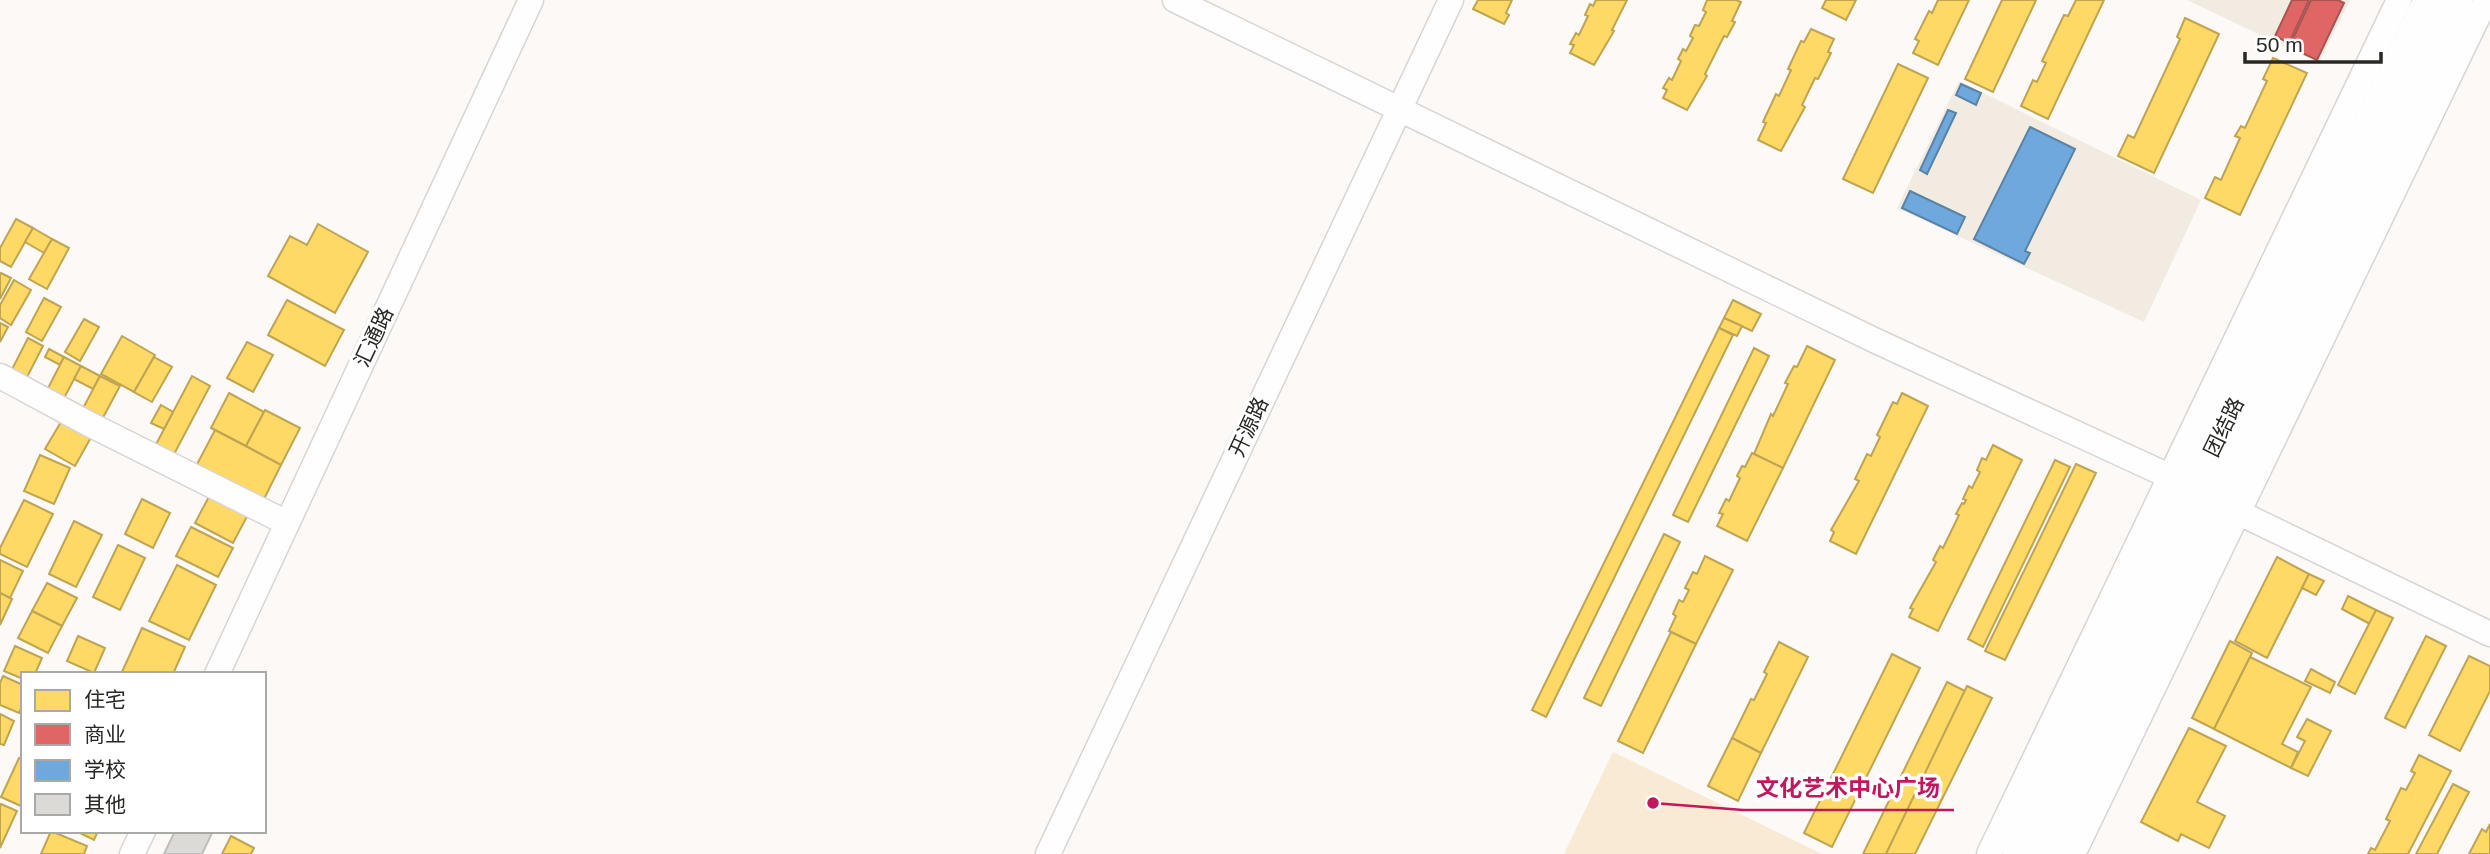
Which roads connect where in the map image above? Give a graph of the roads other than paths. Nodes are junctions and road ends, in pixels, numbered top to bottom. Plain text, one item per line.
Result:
1 (531, 0) edge
2 (1175, 0) edge
3 (1451, 0) edge
4 (2399, 0) edge
5 (2430, 0) edge
6 (2456, 0) edge
7 (2486, 0) edge
8 (1399, 109) junction
9 (0, 376) edge
10 (2171, 477) junction
11 (2226, 507) junction
12 (287, 523) junction
13 (2490, 634) edge
14 (217, 672) edge
15 (142, 833) edge
16 (132, 854) edge
17 (1048, 854) edge
18 (1989, 854) edge
19 (2018, 854) edge
20 (2044, 854) edge
21 (2073, 854) edge

1 - 12 street, 汇通路
2 - 8 street
3 - 8 street, 开源路
4 - 10 street
5 - 19 main road, 团结路
6 - 11 main road, 团结路
7 - 11 street
8 - 10 street
8 - 17 street, 开源路
9 - 12 street
10 - 18 street
11 - 13 street
11 - 20 main road, 团结路
11 - 21 street
12 - 14 street, 汇通路
15 - 16 street

